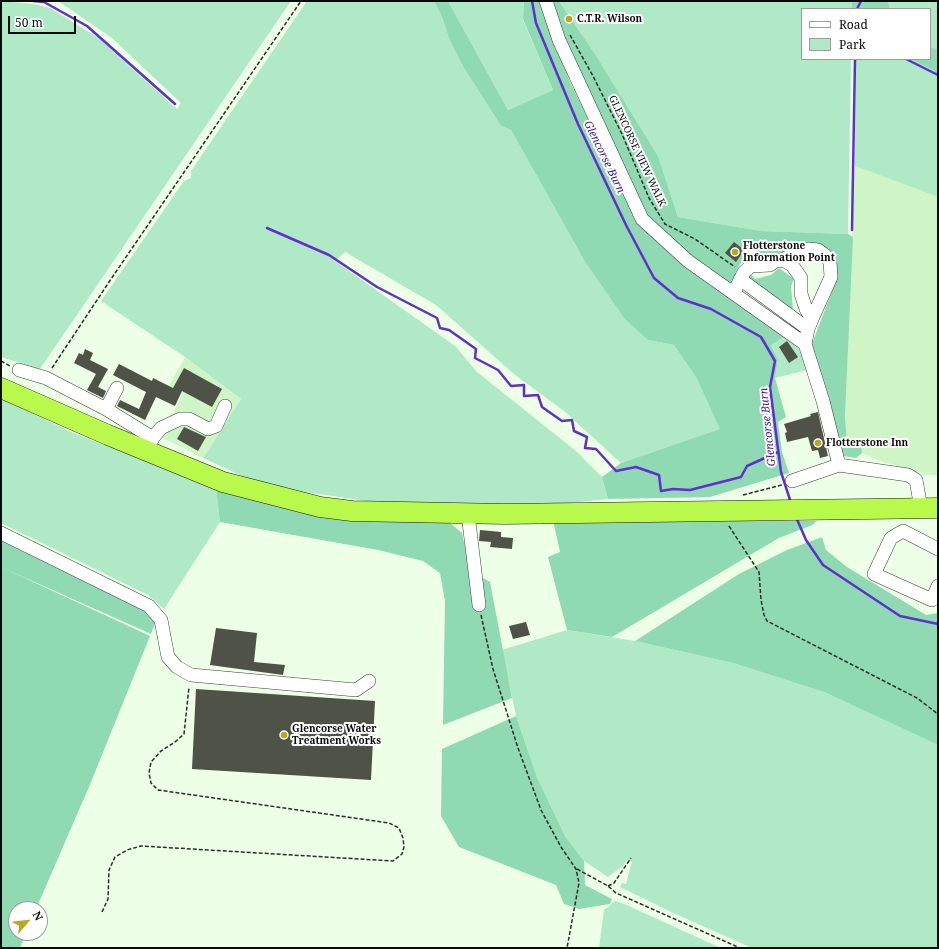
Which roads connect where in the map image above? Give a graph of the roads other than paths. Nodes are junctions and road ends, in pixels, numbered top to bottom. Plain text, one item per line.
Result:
1 (546, 1) edge
2 (783, 260) junction
3 (742, 276) junction
4 (734, 292) junction
5 (810, 324) junction
6 (805, 344) junction
7 (19, 370) dead end
8 (1, 388) edge
9 (117, 388) dead end
10 (225, 406) dead end
11 (106, 409) junction
12 (150, 444) junction
13 (839, 465) junction
14 (792, 481) dead end
15 (930, 508) edge
16 (468, 514) junction
17 (1, 533) edge
18 (938, 549) edge
19 (938, 586) edge
20 (479, 605) road end
21 (369, 681) dead end

1 - 4 lane
2 - 3 lane
2 - 5 lane
2 - 5 lane
3 - 4 lane
3 - 5 lane
4 - 6 lane
5 - 6 lane
6 - 13 lane
7 - 11 lane
8 - 12 highway
9 - 11 lane
10 - 12 lane
11 - 12 lane
12 - 16 highway
13 - 14 lane
13 - 15 lane
15 - 16 highway
16 - 20 lane
17 - 21 lane
18 - 19 lane

